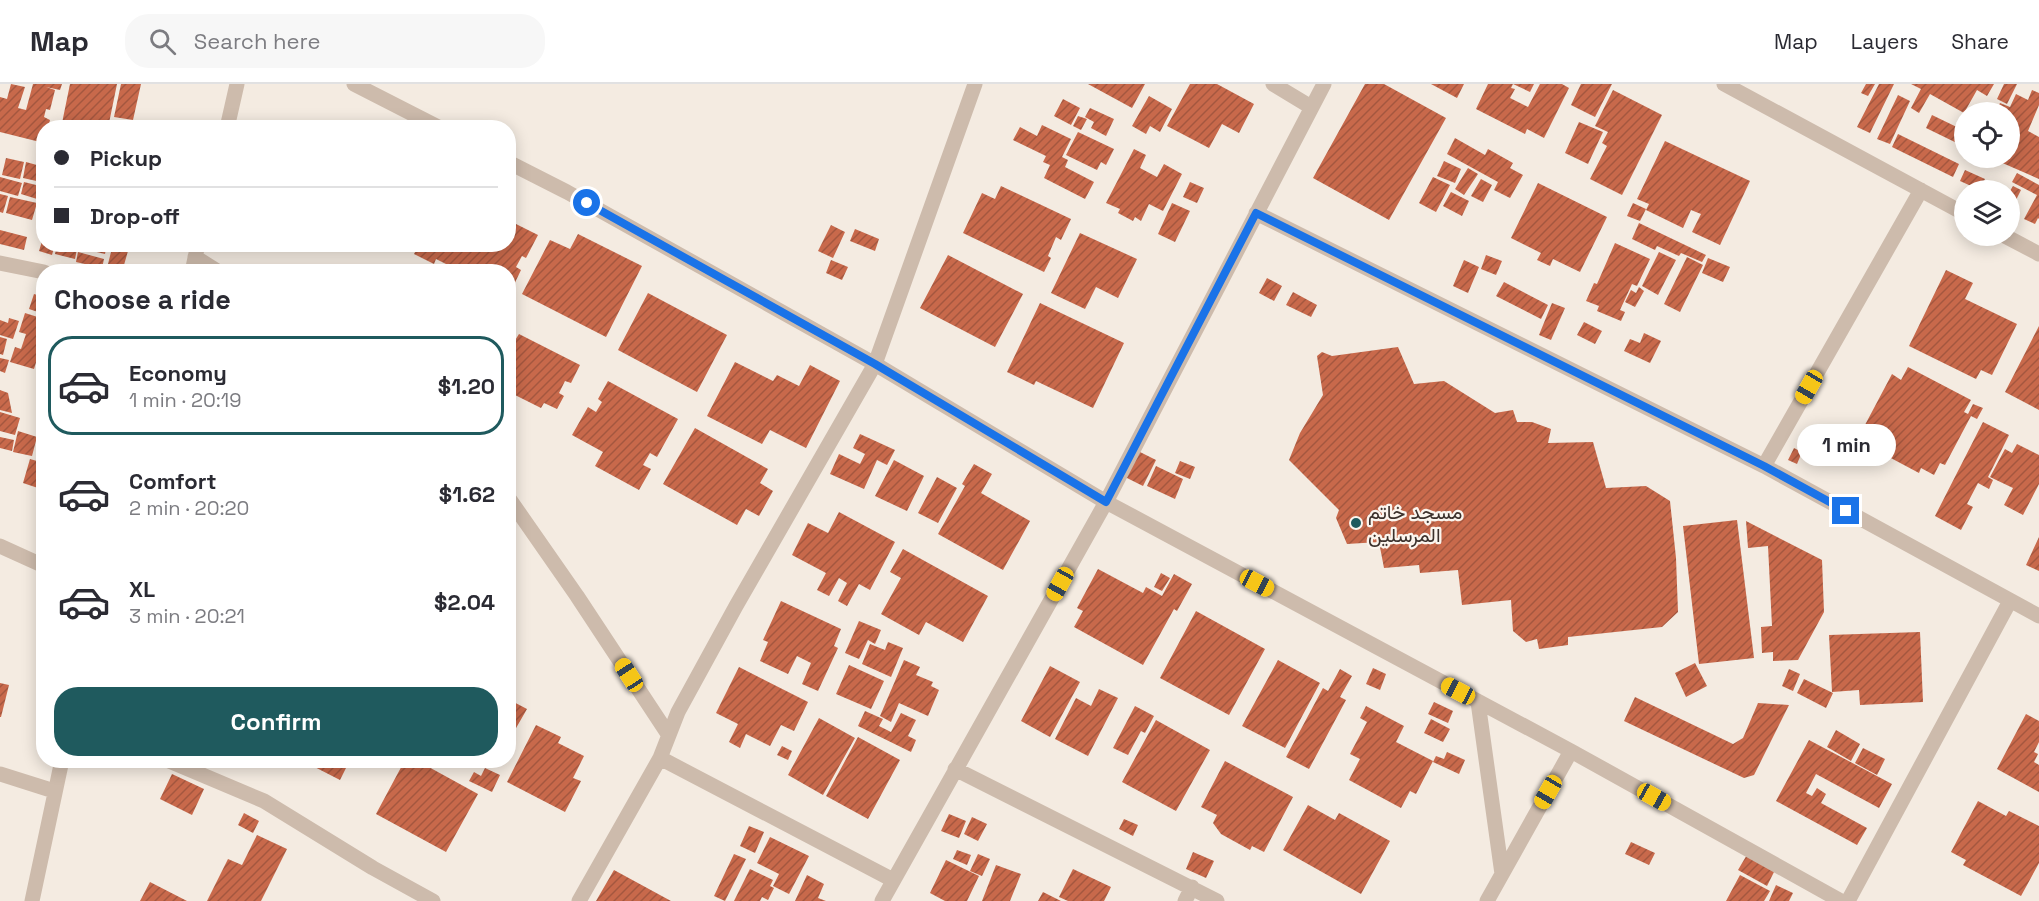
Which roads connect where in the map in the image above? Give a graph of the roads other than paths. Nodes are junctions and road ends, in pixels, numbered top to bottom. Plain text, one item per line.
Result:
1 (237, 84) edge
2 (354, 84) edge
3 (975, 84) edge
4 (1273, 84) edge
5 (1323, 84) edge
6 (1724, 84) edge
7 (1311, 107) junction
8 (229, 120) edge
9 (424, 120) edge
10 (516, 166) edge
11 (1921, 190) junction
12 (1954, 208) edge
13 (1256, 213) junction
14 (2020, 244) edge
15 (2039, 254) edge
16 (0, 263) edge
17 (36, 270) edge
18 (875, 364) junction
19 (1764, 466) junction
20 (1106, 502) junction
21 (516, 509) edge
22 (0, 546) edge
23 (36, 562) edge
24 (2010, 600) junction
25 (2039, 616) edge
26 (1478, 702) junction
27 (668, 734) junction
28 (1571, 751) junction
29 (660, 758) junction
30 (60, 768) edge
31 (186, 768) edge
32 (956, 769) junction
33 (0, 774) edge
34 (54, 791) junction
35 (1502, 874) junction
36 (893, 880) junction
37 (1189, 894) edge
38 (32, 901) edge
39 (433, 901) edge
40 (579, 901) edge
41 (882, 901) edge
42 (1217, 901) edge
43 (1487, 901) edge
44 (1841, 901) edge
45 (1848, 901) edge

1 - 8 street
2 - 9 street
3 - 18 street
4 - 7 street
5 - 7 street
6 - 11 street
7 - 13 street
10 - 18 street
11 - 12 street
11 - 19 street
13 - 19 street
13 - 20 street
14 - 15 street
16 - 17 street
18 - 20 street
18 - 27 street
19 - 24 street
20 - 26 street
20 - 32 street
21 - 27 street
22 - 23 street
24 - 25 street
24 - 45 street
26 - 28 street
26 - 35 street
27 - 29 street
28 - 35 street
28 - 44 street
29 - 36 street
29 - 40 street
30 - 34 street
31 - 39 street
32 - 36 street
32 - 37 street
33 - 34 street
34 - 38 street
35 - 43 street
36 - 41 street
37 - 42 street

